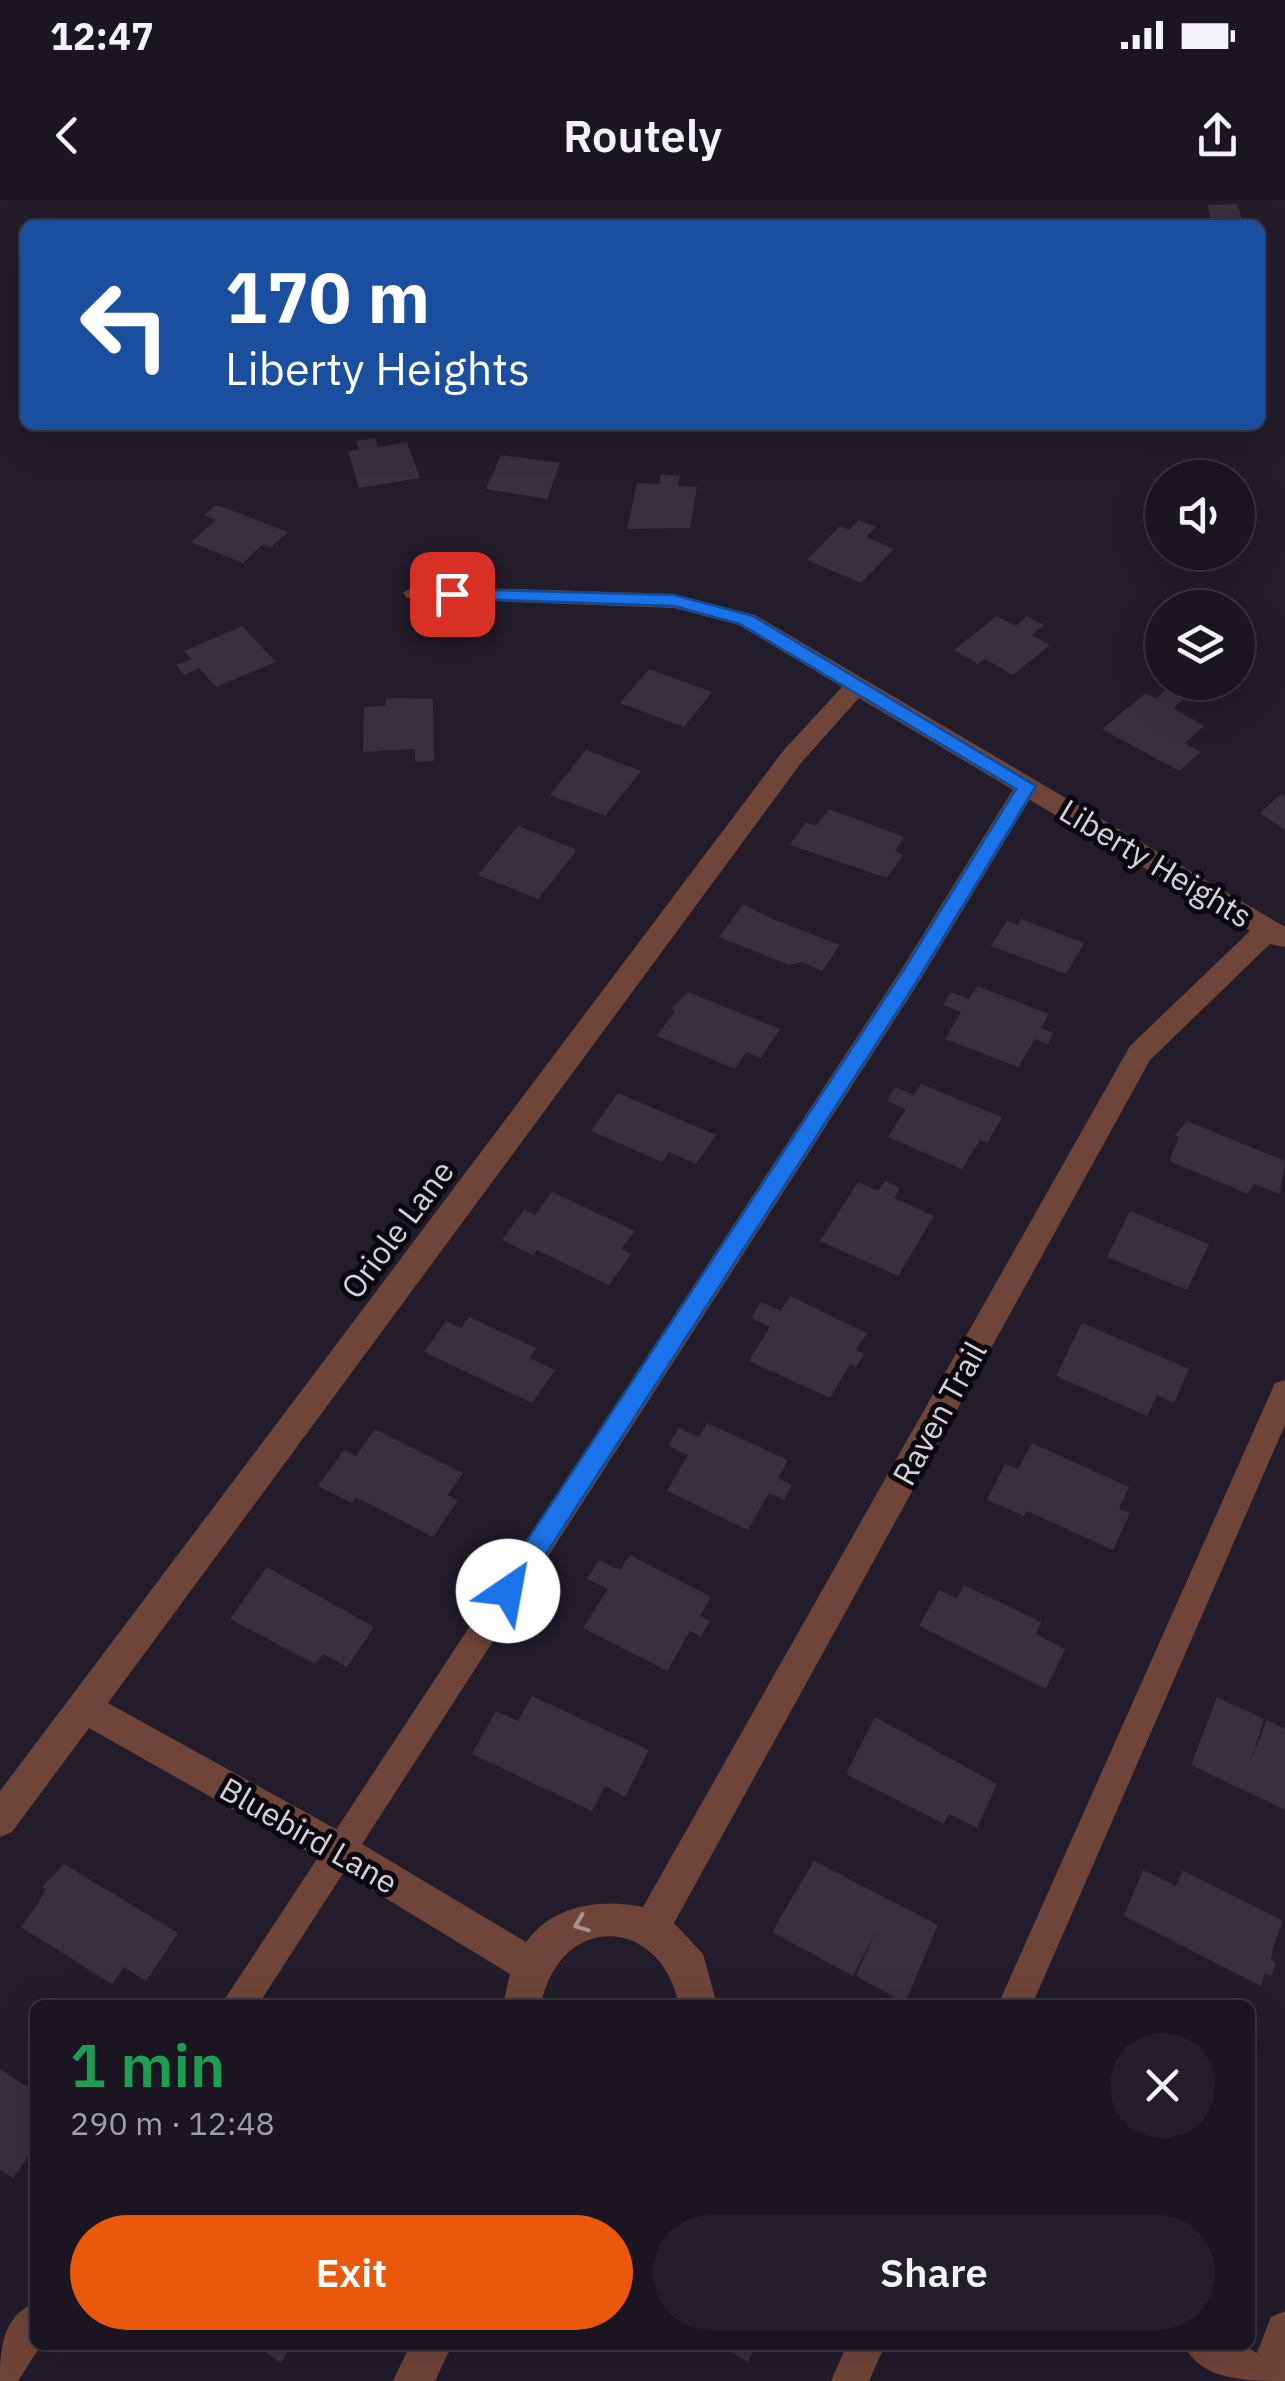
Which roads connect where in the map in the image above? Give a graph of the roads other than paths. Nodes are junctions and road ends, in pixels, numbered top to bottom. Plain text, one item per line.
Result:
1 (415, 593) dead end
2 (857, 686) junction
3 (1027, 786) junction
4 (1277, 935) edge
5 (1285, 1392) edge
6 (85, 1708) junction
7 (0, 1820) edge
8 (338, 1850) junction
9 (652, 1928) junction
10 (530, 1966) junction
11 (241, 2000) edge
12 (523, 2000) edge
13 (697, 2000) edge
14 (1017, 2000) edge
15 (30, 2328) edge
16 (1285, 2332) edge
17 (429, 2350) edge
18 (864, 2350) edge
19 (1213, 2350) edge
20 (0, 2375) edge
21 (413, 2381) edge
22 (850, 2381) edge
23 (1267, 2381) edge

1 - 2 street, Liberty Heights
2 - 3 street, Liberty Heights
2 - 6 street, Oriole Lane
3 - 4 street, Liberty Heights
3 - 8 lane
4 - 9 street, Raven Trail
5 - 14 lane
6 - 7 street, Oriole Lane
6 - 8 street, Bluebird Lane
8 - 10 street, Bluebird Lane
8 - 11 lane
9 -> 10 street
9 - 13 street
10 - 12 street
15 - 20 lane
16 - 23 street
17 - 21 street
18 - 22 lane
19 - 23 street

